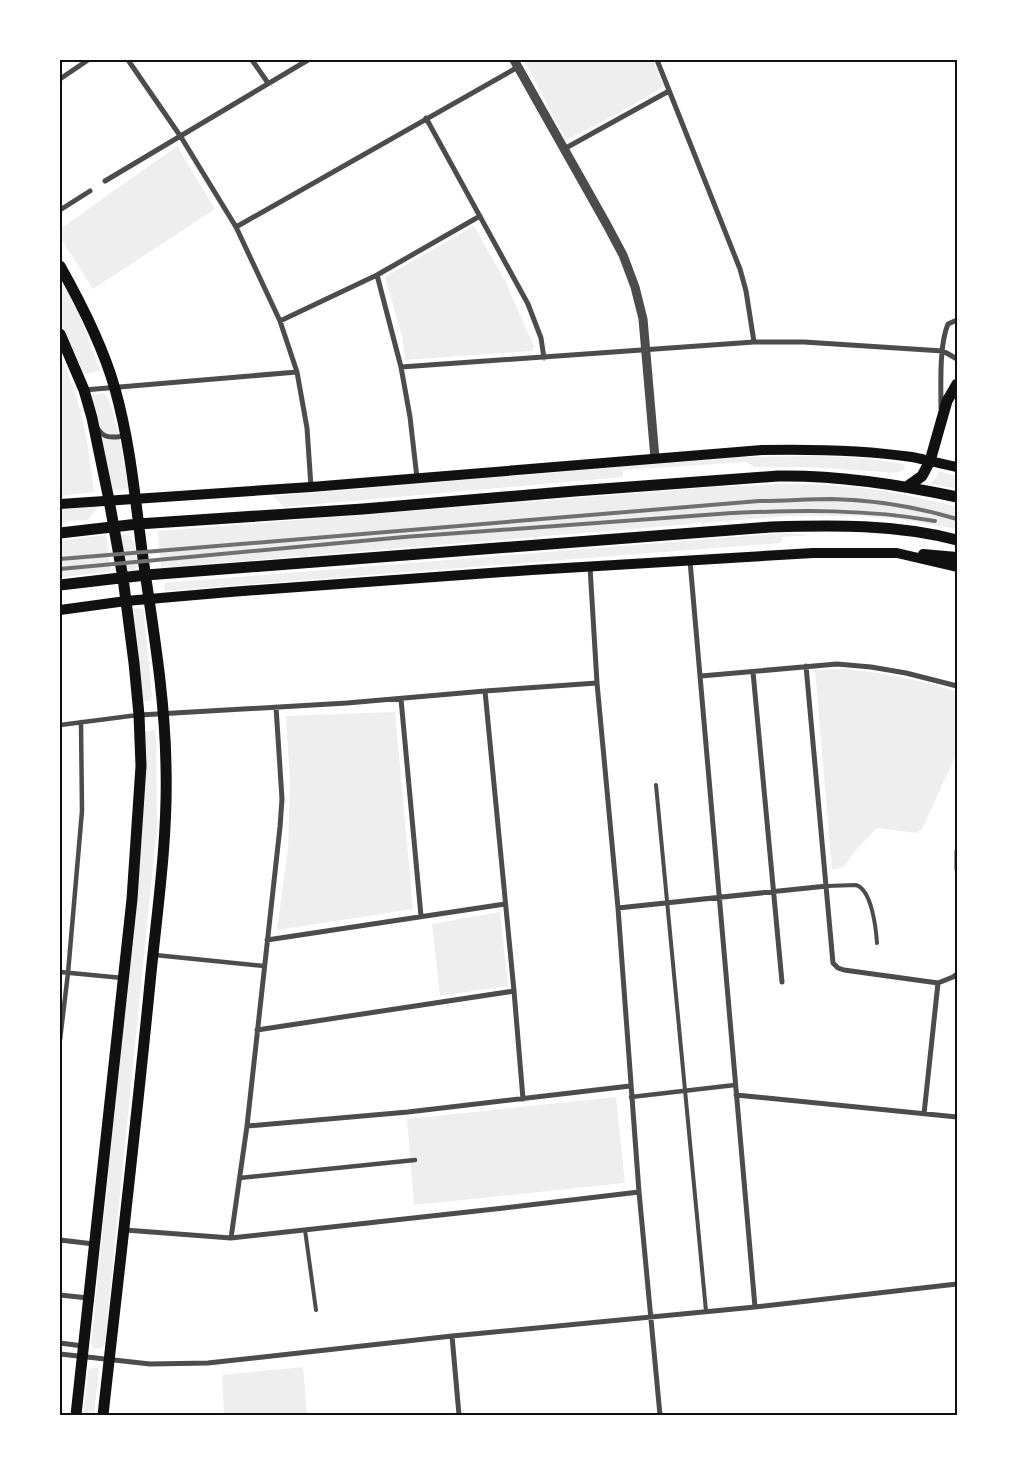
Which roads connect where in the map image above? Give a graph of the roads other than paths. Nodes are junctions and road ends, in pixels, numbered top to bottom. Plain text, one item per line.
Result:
1 (88, 60) edge
2 (128, 60) edge
3 (252, 60) edge
4 (308, 60) edge
5 (657, 60) edge
6 (516, 64) edge
7 (60, 79) edge
8 (268, 83) junction
9 (669, 91) junction
10 (426, 118) junction
11 (181, 137) junction
12 (564, 149) junction
13 (106, 181) dead end
14 (90, 191) dead end
15 (60, 210) edge
16 (480, 216) junction
17 (236, 227) junction
18 (60, 266) edge
19 (377, 275) junction
20 (957, 320) edge
21 (280, 321) junction
22 (60, 334) edge
23 (754, 342) junction
24 (647, 350) junction
25 (943, 351) junction
26 (544, 358) junction
27 (957, 360) edge
28 (402, 367) junction
29 (297, 372) junction
30 (957, 384) edge
31 (114, 386) junction
32 (84, 390) junction
33 (92, 418) junction
34 (940, 423) junction
35 (126, 436) junction
36 (655, 458) junction
37 (930, 461) junction
38 (957, 467) edge
39 (417, 479) junction
40 (908, 486) junction
41 (311, 487) junction
42 (957, 497) edge
43 (135, 498) junction
44 (109, 500) junction
45 (60, 504) edge
46 (138, 524) junction
47 (114, 527) junction
48 (60, 533) edge
49 (957, 540) edge
50 (897, 553) junction
51 (957, 557) edge
52 (690, 561) junction
53 (590, 567) junction
54 (957, 567) edge
55 (146, 576) junction
56 (123, 578) junction
57 (60, 585) edge
58 (149, 599) junction
59 (126, 601) junction
60 (60, 610) edge
61 (806, 666) junction
62 (754, 672) junction
63 (701, 676) junction
64 (598, 683) junction
65 (957, 686) edge
66 (485, 691) junction
67 (401, 699) junction
68 (276, 707) junction
69 (164, 713) junction
70 (139, 715) junction
71 (81, 722) junction
72 (60, 724) edge
73 (656, 785) dead end
74 (957, 851) edge
75 (957, 869) edge
76 (827, 886) junction
77 (774, 892) junction
78 (719, 897) junction
79 (668, 902) junction
80 (505, 904) junction
81 (618, 908) junction
82 (421, 916) junction
83 (267, 940) junction
84 (877, 943) dead end
85 (153, 955) junction
86 (264, 966) junction
87 (60, 972) edge
88 (68, 973) junction
89 (957, 974) edge
90 (123, 978) junction
91 (782, 982) dead end
92 (938, 983) junction
93 (514, 991) junction
94 (257, 1030) junction
95 (60, 1040) edge
96 (735, 1085) junction
97 (630, 1086) junction
98 (685, 1091) junction
99 (736, 1095) junction
100 (631, 1097) junction
101 (523, 1100) junction
102 (924, 1114) junction
103 (957, 1117) edge
104 (247, 1126) junction
105 (415, 1160) dead end
106 (240, 1178) junction
107 (638, 1192) junction
108 (124, 1230) junction
109 (304, 1230) junction
110 (230, 1238) junction
111 (60, 1240) edge
112 (95, 1244) junction
113 (957, 1284) edge
114 (60, 1295) edge
115 (89, 1298) junction
116 (755, 1306) junction
117 (316, 1310) dead end
118 (706, 1311) junction
119 (650, 1317) junction
120 (452, 1336) junction
121 (60, 1343) edge
122 (83, 1352) junction
123 (60, 1354) edge
124 (109, 1360) junction
125 (76, 1415) edge
126 (104, 1415) edge
127 (459, 1415) edge
128 (660, 1415) edge

1 - 7 street
2 - 11 street
3 - 8 street
4 - 8 street
5 - 9 street
6 - 10 street
6 - 12 street
8 - 11 street
9 - 12 street
9 - 23 street
10 - 16 street
10 - 17 street
11 - 13 street
11 - 17 street
12 - 24 street
14 - 15 street
16 - 19 street
16 - 26 street
17 - 21 street
18 - 31 main road
19 - 21 street
19 - 28 street
20 - 25 street
21 - 29 street
22 - 32 main road
23 - 24 street
23 - 25 street
24 - 26 street
24 - 36 street
25 - 27 street
25 - 34 street
26 - 28 street
28 - 39 street
29 - 31 street
29 - 41 street
30 - 34 main road
31 - 32 street
31 - 35 main road
32 - 33 main road
33 - 35 street
33 - 44 main road
34 - 37 main road
35 - 43 main road
36 - 37 main road
36 - 39 main road
37 - 38 main road
37 - 40 main road
39 - 41 main road
40 - 42 main road
40 - 46 main road
41 - 43 main road
43 - 44 main road
43 - 46 main road
44 - 45 main road
44 - 47 main road
46 - 47 main road
46 - 55 main road
47 - 48 main road
47 - 56 main road
49 - 55 main road
50 - 51 main road
50 - 52 main road
50 - 54 main road
52 - 53 main road
52 - 63 street
53 - 58 main road
53 - 64 street
55 - 56 main road
55 - 58 main road
56 - 57 main road
56 - 59 main road
58 - 59 main road
58 - 69 main road
59 - 60 main road
59 - 70 main road
61 - 62 street
61 - 65 street
61 - 76 street
62 - 63 street
62 - 77 street
63 - 78 street
64 - 66 street
64 - 81 street
66 - 67 street
66 - 80 street
67 - 68 street
67 - 82 street
68 - 69 street
68 - 83 street
69 - 70 street
69 - 85 main road
70 - 71 street
70 - 90 main road
71 - 72 street
71 - 88 street
73 - 79 lane
74 - 75 street
76 - 77 street
76 - 84 lane
76 - 92 street
77 - 78 street
77 - 91 street
78 - 79 street
78 - 96 street
79 - 81 street
79 - 98 lane
80 - 82 street
80 - 93 street
81 - 97 street
82 - 83 street
83 - 86 street
85 - 86 street
85 - 108 main road
86 - 94 street
87 - 88 street
88 - 90 street
88 - 95 street
89 - 92 street
90 - 112 main road
92 - 102 street
93 - 94 street
93 - 101 street
94 - 104 street
96 - 98 street
96 - 99 street
97 - 100 street
97 - 101 street
98 - 100 street
98 - 118 lane
99 - 102 street
99 - 116 street
100 - 107 street
101 - 104 street
102 - 103 street
104 - 106 street
105 - 106 street
106 - 110 street
107 - 109 street
107 - 119 street
108 - 110 street
108 - 124 main road
109 - 110 street
109 - 117 lane
111 - 112 street
112 - 115 main road
113 - 116 street
114 - 115 street
115 - 122 main road
116 - 118 street
118 - 119 street
119 - 120 street
119 - 128 street
120 - 124 street
120 - 127 street
121 - 122 street
122 - 123 street
122 - 124 street
122 - 125 main road
124 - 126 main road

